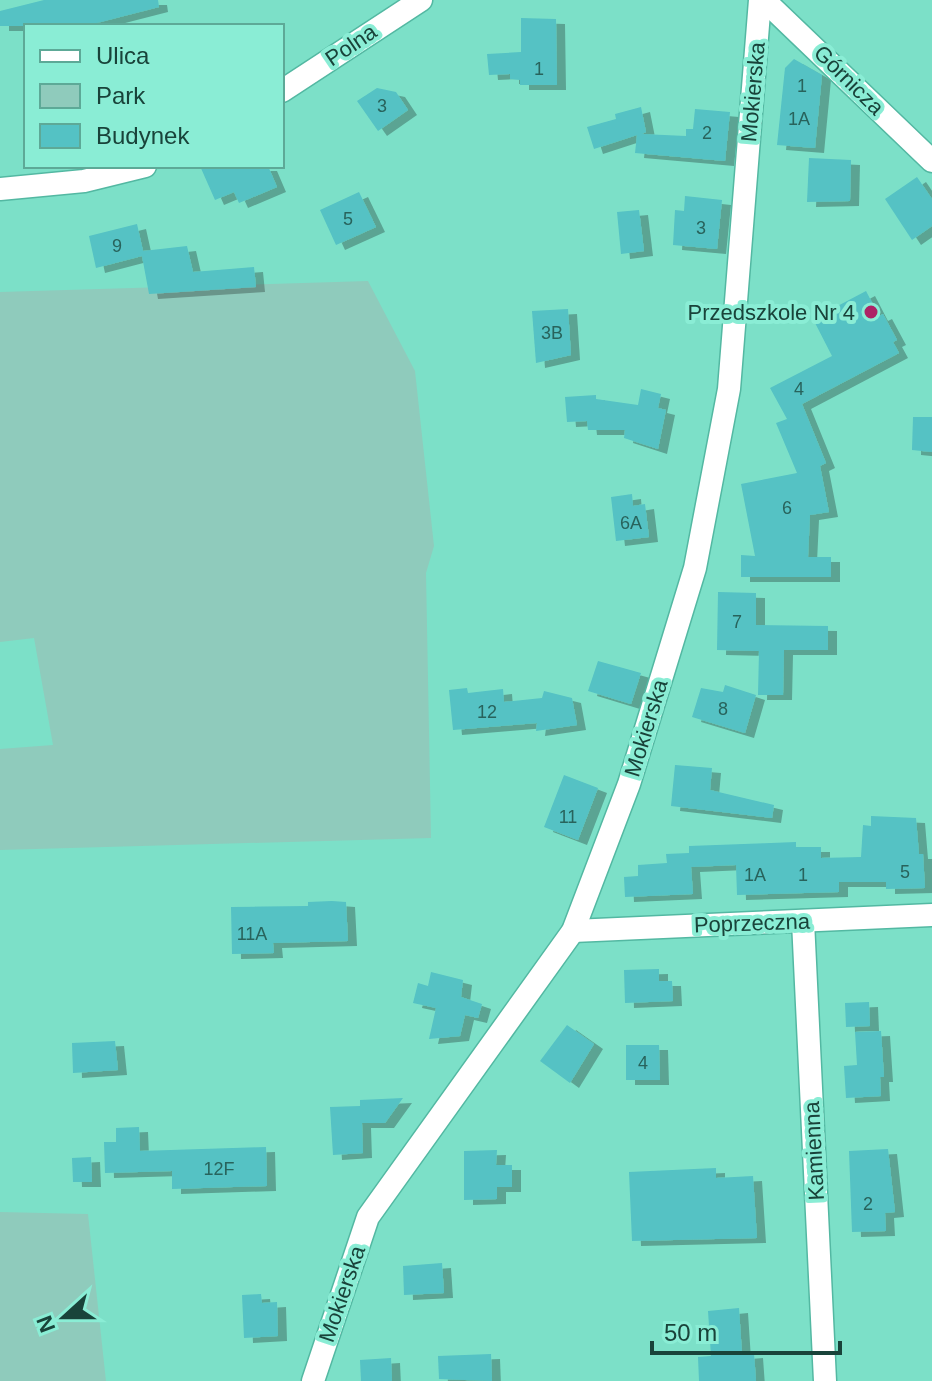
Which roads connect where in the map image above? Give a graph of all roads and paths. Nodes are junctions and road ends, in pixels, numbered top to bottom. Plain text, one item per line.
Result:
1 (421, 0) edge
2 (762, 0) edge
3 (284, 90) edge
4 (932, 161) edge
5 (137, 168) edge
6 (0, 189) edge
7 (932, 915) edge
8 (803, 921) junction
9 (573, 931) junction
10 (313, 1381) edge
11 (825, 1381) edge

1 - 3 street, Polna
2 - 4 street, Górnicza
2 - 9 street, Mokierska
5 - 6 street
7 - 8 street, Poprzeczna
8 - 9 street, Poprzeczna
8 - 11 street, Kamienna
9 - 10 street, Mokierska

